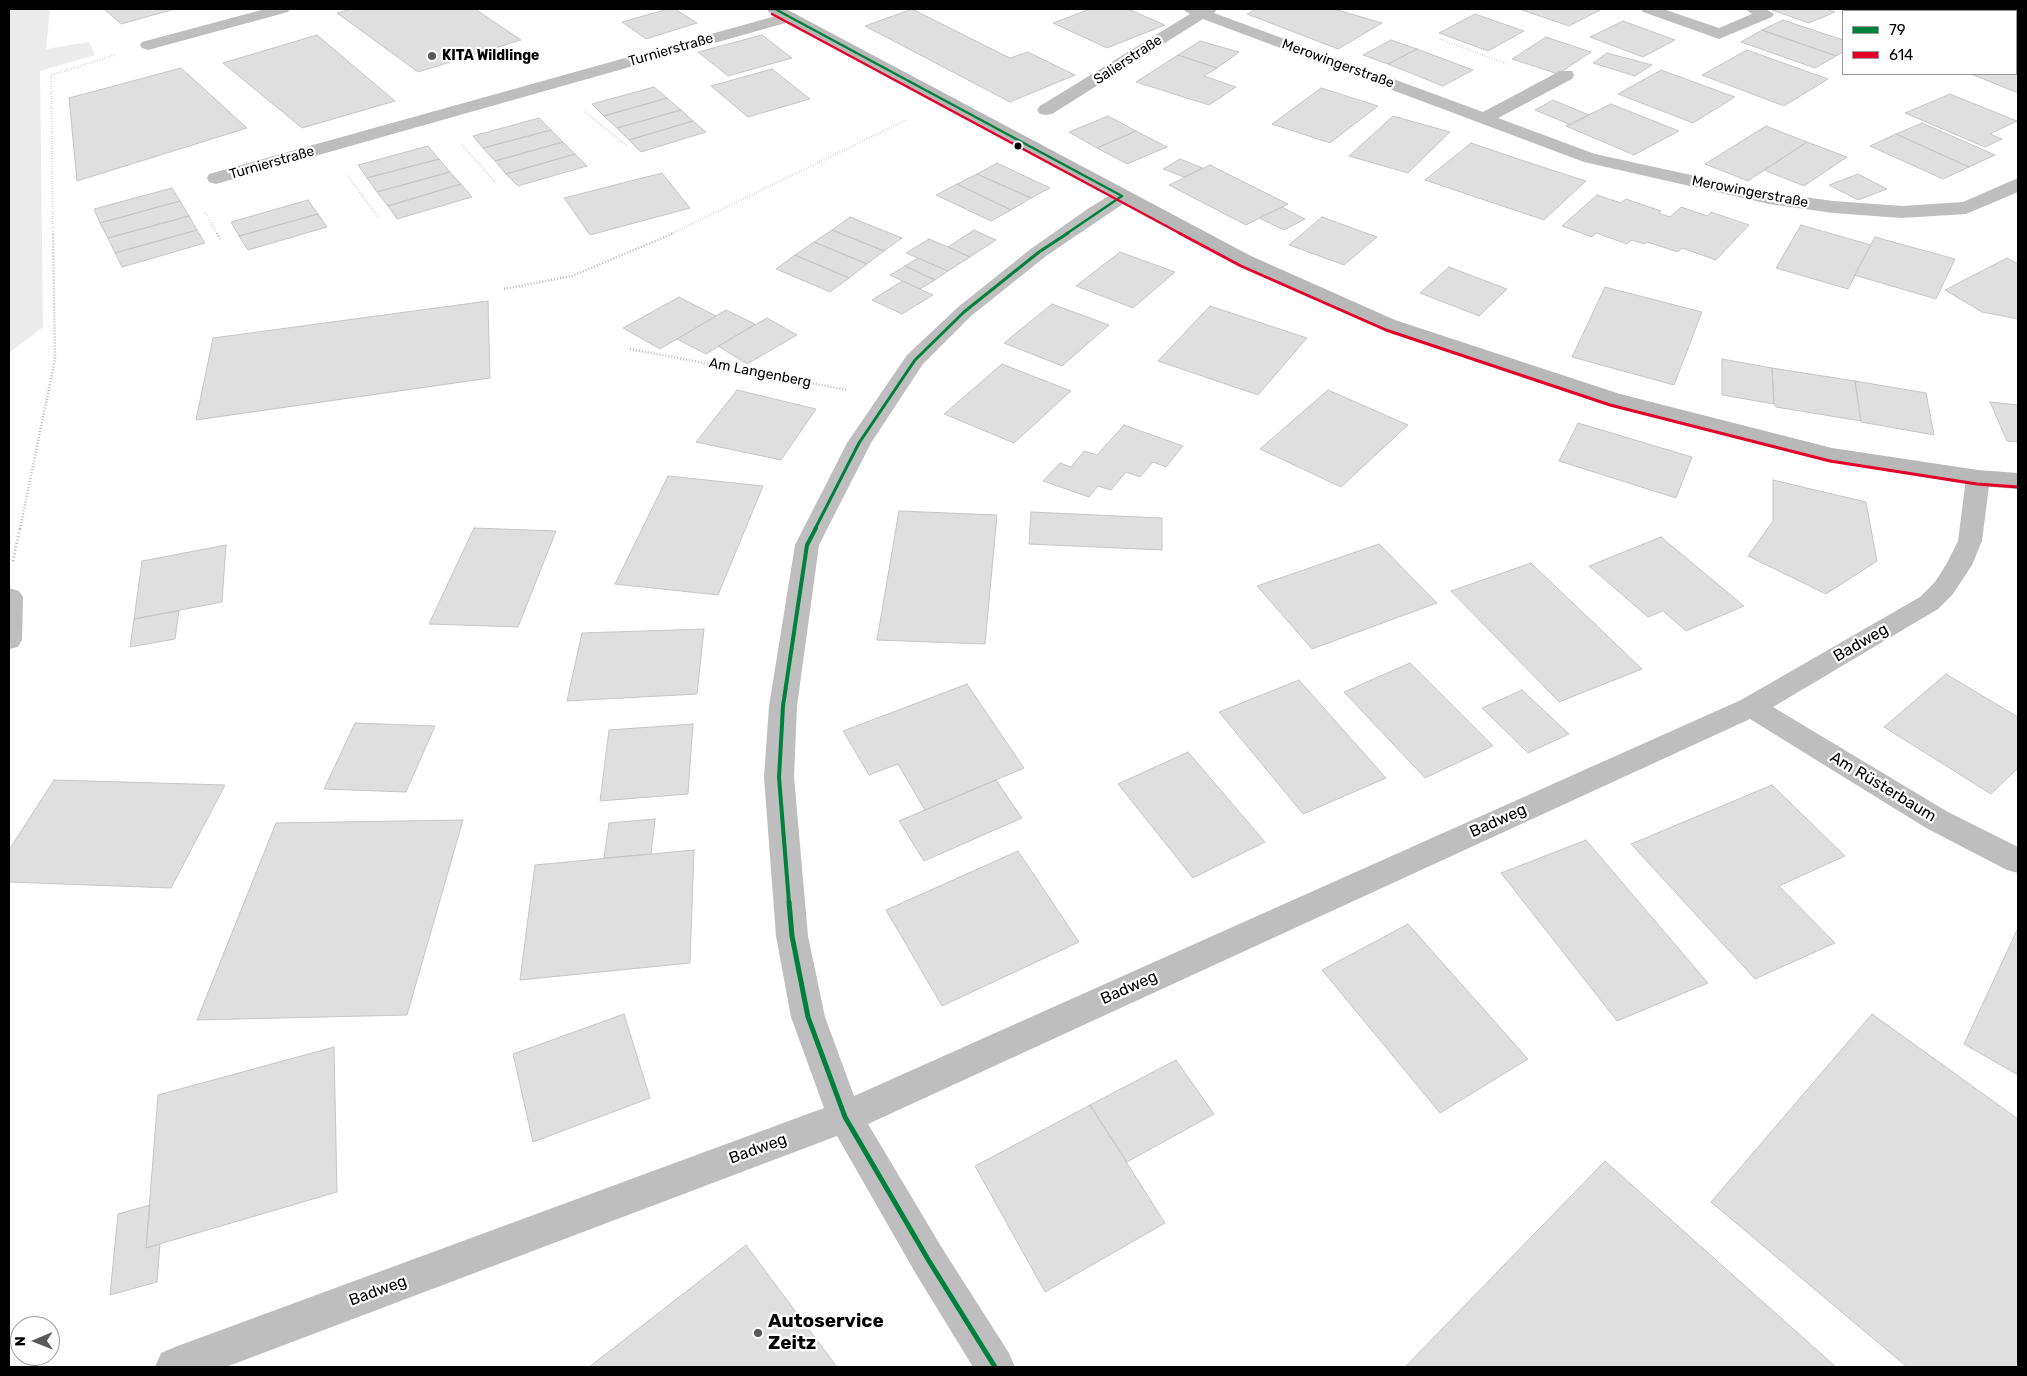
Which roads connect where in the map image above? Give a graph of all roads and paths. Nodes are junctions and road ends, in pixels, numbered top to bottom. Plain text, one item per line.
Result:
1 (282, 9) edge
2 (1648, 9) edge
3 (1754, 9) edge
4 (1200, 10) edge
5 (782, 13) edge
6 (1440, 39) dead end
7 (148, 45) joint
8 (1560, 78) joint
9 (552, 84) junction
10 (944, 101) junction
11 (1046, 110) dead end
12 (437, 116) junction
13 (1485, 118) junction
14 (627, 146) dead end
15 (328, 147) junction
16 (216, 178) dead end
17 (497, 184) dead end
18 (2018, 184) edge
19 (1122, 196) junction
20 (378, 217) dead end
21 (504, 289) dead end
22 (630, 349) dead end
23 (889, 398) junction
24 (1978, 478) junction
25 (2018, 481) edge
26 (10, 597) edge
27 (9, 640) edge
28 (1751, 707) junction
29 (2018, 861) edge
30 (845, 1117) junction
31 (175, 1367) edge
32 (995, 1367) edge

1 - 7 street
2 - 3 street
4 - 11 street, Salierstraße
4 - 13 street, Merowingerstraße
5 - 9 street, Turnierstraße
5 - 10 main road, Turnierstraße
6 - 8 path
7 - 26 path
8 - 13 street
9 - 12 street, Turnierstraße
9 - 14 path
10 - 19 main road, Turnierstraße
10 - 21 path
12 - 15 street, Turnierstraße
12 - 17 path
13 - 18 street, Merowingerstraße
15 - 16 street, Turnierstraße
15 - 20 path, Turnierstraße
19 - 23 street
19 - 24 main road, Turnierstraße
22 - 23 path, Am Langenberg
23 - 30 street
24 - 25 main road, Turnierstraße
24 - 28 street, Badweg
26 - 27 street
28 - 29 street, Am Rüsterbaum
28 - 30 street, Badweg
30 - 31 street, Badweg
30 - 32 street

